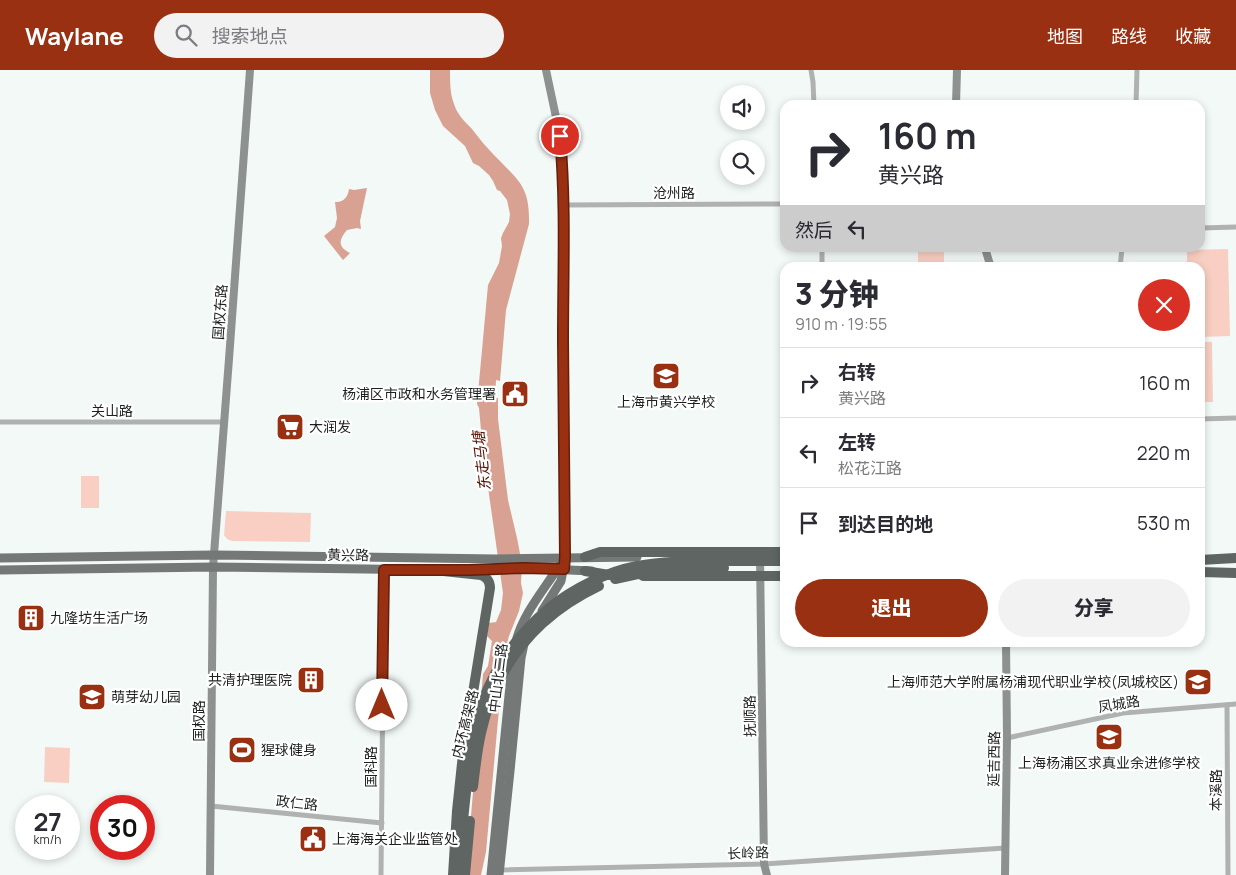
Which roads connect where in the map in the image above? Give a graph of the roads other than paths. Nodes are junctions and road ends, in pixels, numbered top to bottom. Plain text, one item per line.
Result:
1 (250, 70) edge
2 (546, 70) edge
3 (811, 70) edge
4 (957, 70) edge
5 (1137, 70) edge
6 (814, 100) edge
7 (956, 100) edge
8 (1136, 100) edge
9 (780, 204) edge
10 (564, 205) junction
11 (1236, 227) edge
12 (1205, 228) edge
13 (1236, 418) edge
14 (1205, 419) edge
15 (0, 422) edge
16 (224, 422) junction
17 (780, 552) edge
18 (214, 555) junction
19 (760, 556) junction
20 (565, 557) junction
21 (585, 557) junction
22 (780, 557) edge
23 (1236, 557) edge
24 (0, 558) edge
25 (780, 561) edge
26 (1236, 562) edge
27 (522, 563) junction
28 (1205, 565) edge
29 (1205, 565) edge
30 (1205, 567) edge
31 (213, 568) junction
32 (780, 568) edge
33 (560, 569) junction
34 (0, 570) edge
35 (384, 570) junction
36 (434, 570) junction
37 (585, 571) junction
38 (760, 571) junction
39 (780, 572) edge
40 (1236, 572) edge
41 (780, 576) edge
42 (1006, 647) edge
43 (1236, 704) edge
44 (1227, 705) junction
45 (1007, 738) junction
46 (211, 806) junction
47 (382, 823) junction
48 (1005, 848) junction
49 (764, 864) junction
50 (495, 872) edge
51 (210, 875) edge
52 (381, 875) edge
53 (453, 875) edge
54 (458, 875) edge
55 (465, 875) edge
56 (767, 875) edge
57 (1005, 875) edge
58 (1228, 875) edge

1 - 16 street, 国权东路
2 - 10 street
3 - 6 street
4 - 7 street
5 - 8 street
9 - 10 street, 沧州路
10 - 20 street
11 - 12 street
13 - 14 street
15 - 16 street, 关山路
16 - 18 street, 国权东路
17 - 21 highway
18 - 24 main road, 黄兴路
18 - 27 main road, 黄兴路
18 - 31 street, 国权路
19 - 21 main road, 黄兴路
19 - 22 main road, 黄兴路
19 - 38 street, 抚顺路
20 - 21 main road, 黄兴路
20 - 27 main road, 黄兴路
20 - 33 main road, 中山北二路
23 - 28 highway
25 - 54 highway, 内环高架路, bridge
26 - 29 highway
27 - 33 main road, 黄兴路
27 - 36 main road, 黄兴路
30 - 40 highway, bridge
31 - 34 main road, 黄兴路
31 - 35 main road, 黄兴路
31 - 46 street, 国权路
32 - 55 highway, 内环高架路, bridge
33 - 37 main road, 黄兴路
33 - 50 main road, 中山北二路
35 - 36 main road, 黄兴路
35 - 47 street, 国科路
36 - 53 highway
37 - 38 main road, 黄兴路
37 - 41 highway, bridge
38 - 39 main road, 黄兴路
38 - 49 street, 抚顺路
42 - 45 street, 延吉西路
43 - 44 street, 凤城路
44 - 45 street, 凤城路
44 - 58 street, 本溪路
45 - 48 street, 延吉西路
46 - 47 street, 政仁路
46 - 51 street, 国权路
47 - 52 street, 国科路
48 - 49 street, 长岭路
48 - 57 street, 延吉西路
49 - 50 street, 长岭路
49 - 56 street, 抚顺路

